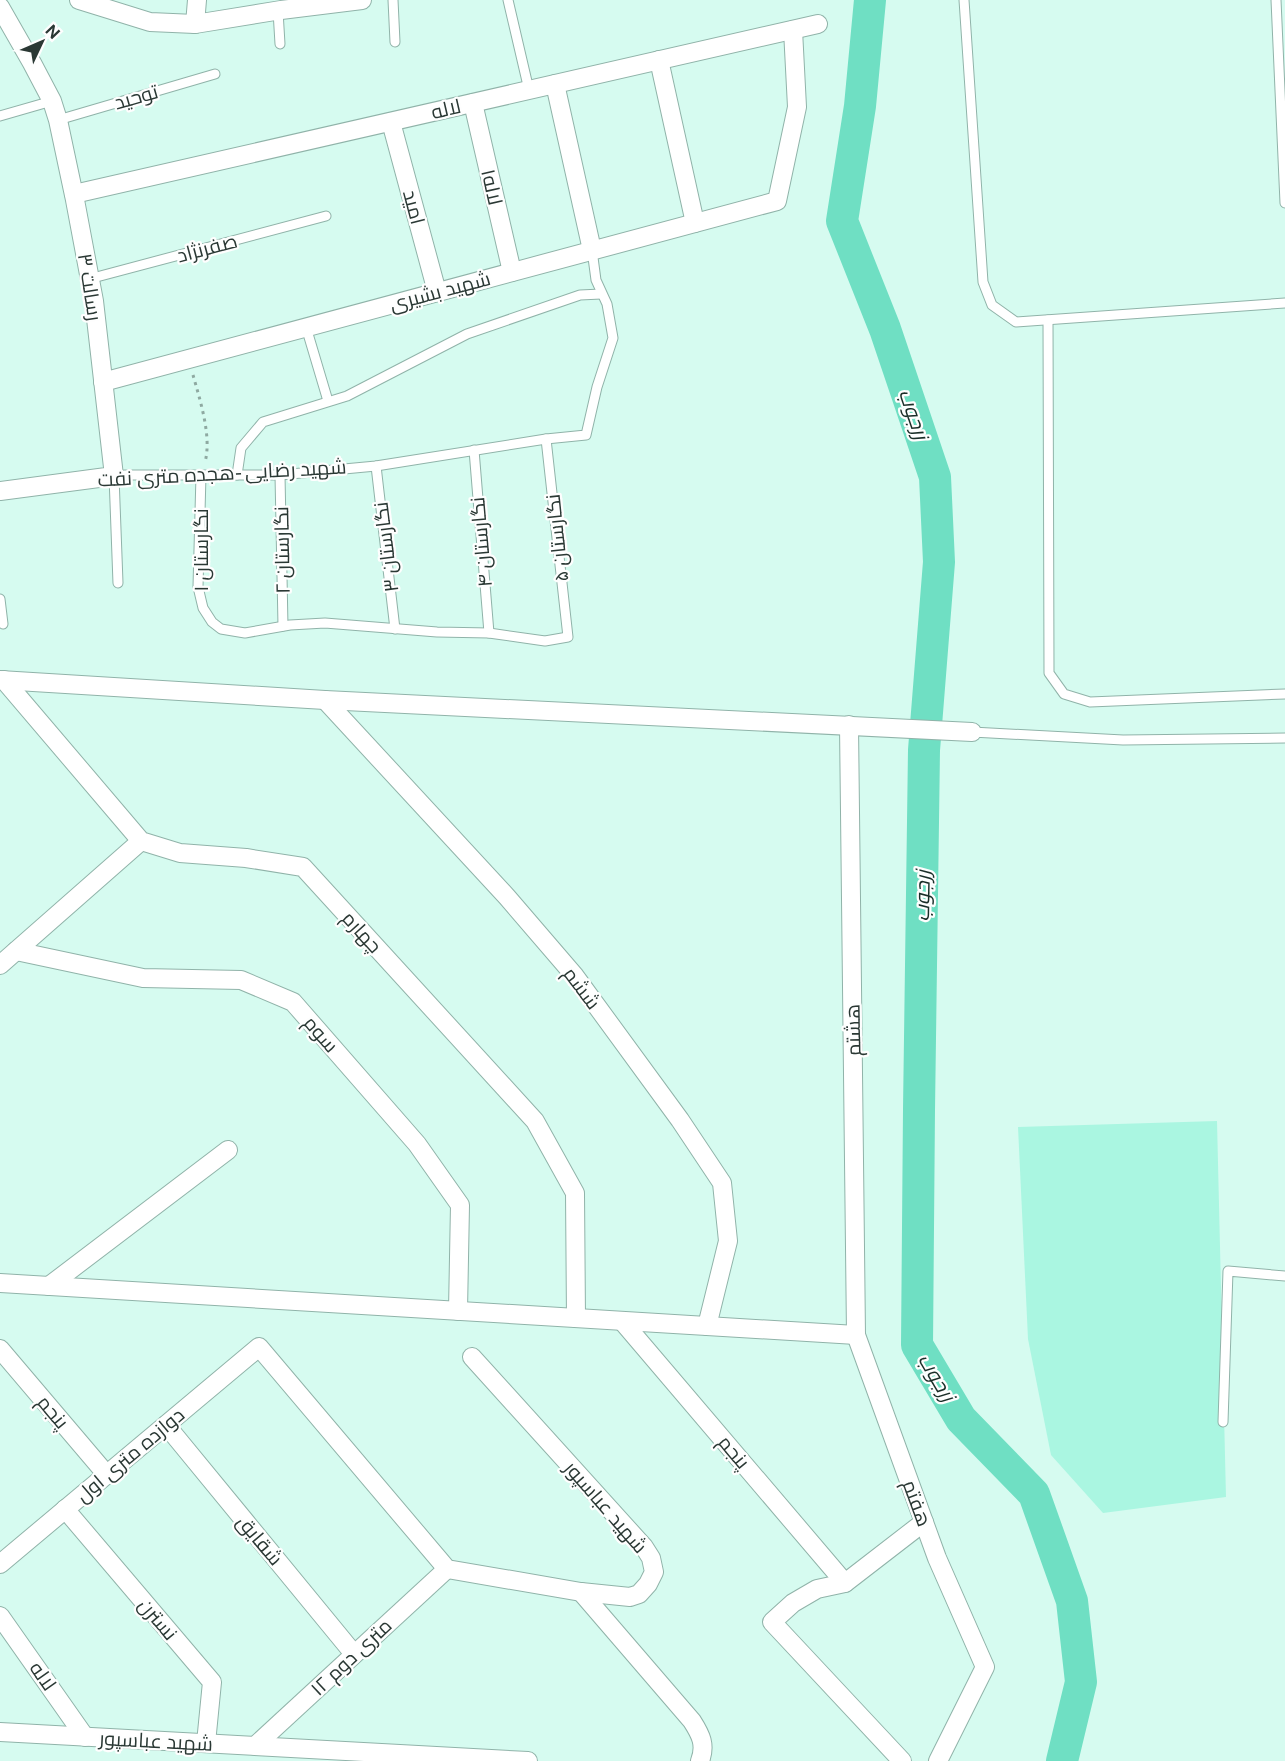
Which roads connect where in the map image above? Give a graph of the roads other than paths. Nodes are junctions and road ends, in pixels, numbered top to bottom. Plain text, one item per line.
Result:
1 (79, 0) edge
2 (197, 0) edge
3 (362, 0) edge
4 (393, 0) edge
5 (508, 0) edge
6 (964, 0) edge
7 (1276, 0) edge
8 (299, 4) edge
9 (0, 6) edge
10 (278, 11) junction
11 (195, 24) junction
12 (818, 24) dead end
13 (793, 30) junction
14 (395, 42) dead end
15 (280, 44) dead end
16 (658, 60) junction
17 (215, 74) dead end
18 (555, 84) junction
19 (530, 90) junction
20 (52, 101) junction
21 (473, 103) junction
22 (0, 116) edge
23 (57, 120) junction
24 (391, 122) junction
25 (1285, 183) edge
26 (74, 194) junction
27 (1285, 203) edge
28 (326, 216) dead end
29 (695, 223) junction
30 (592, 250) junction
31 (512, 272) junction
32 (89, 279) junction
33 (437, 292) junction
34 (601, 294) junction
35 (1285, 303) edge
36 (1048, 320) junction
37 (306, 327) junction
38 (103, 382) junction
39 (328, 401) junction
40 (546, 439) junction
41 (474, 450) junction
42 (376, 466) junction
43 (201, 475) junction
44 (237, 475) junction
45 (280, 475) junction
46 (114, 476) junction
47 (0, 491) edge
48 (118, 583) dead end
49 (0, 599) edge
50 (3, 624) dead end
51 (283, 626) junction
52 (395, 629) junction
53 (489, 633) junction
54 (2, 680) edge
55 (1285, 694) edge
56 (325, 700) junction
57 (855, 726) junction
58 (972, 732) joint
59 (1285, 738) edge
60 (141, 841) junction
61 (16, 951) junction
62 (0, 965) edge
63 (228, 1150) dead end
64 (1285, 1276) edge
65 (0, 1283) edge
66 (49, 1286) junction
67 (458, 1311) junction
68 (576, 1318) junction
69 (622, 1321) junction
70 (707, 1326) junction
71 (856, 1335) junction
72 (0, 1349) edge
73 (471, 1357) dead end
74 (1223, 1422) dead end
75 (166, 1425) junction
76 (107, 1475) junction
77 (65, 1509) junction
78 (924, 1522) junction
79 (4, 1553) edge
80 (447, 1569) junction
81 (845, 1583) junction
82 (581, 1592) junction
83 (0, 1616) edge
84 (354, 1654) junction
85 (0, 1732) edge
86 (85, 1737) junction
87 (206, 1743) junction
88 (255, 1746) junction
89 (528, 1761) edge
90 (700, 1761) edge
91 (902, 1761) edge
92 (938, 1761) edge

1 - 11 street
2 - 11 street
3 - 8 street
4 - 14 lane
5 - 19 lane
6 - 36 lane
7 - 25 lane
8 - 10 street
9 - 20 street, رسالت ۳
10 - 11 street
10 - 15 lane
12 - 13 street, لاله
13 - 16 street, لاله
13 - 29 street, شهید بشیری
16 - 18 street, لاله
16 - 29 street
17 - 23 lane, توحید
18 - 19 street, لاله
18 - 30 street
19 - 21 street, لاله
20 - 22 lane
20 - 23 street, رسالت ۳
21 - 24 street, لاله
21 - 31 street, لاله۱
23 - 26 street, رسالت ۳
24 - 26 street, لاله
24 - 33 street, امید
25 - 27 lane
26 - 32 street, رسالت ۳
28 - 32 lane, صفرنژاد
29 - 30 street, شهید بشیری
30 - 31 street, شهید بشیری
30 - 34 lane
31 - 33 street, شهید بشیری
32 - 38 street, رسالت ۳
33 - 37 street, شهید بشیری
34 - 39 lane
34 - 40 lane, شهید رضایی -هجده متری نفت
35 - 36 lane
36 - 55 lane
37 - 38 street, شهید بشیری
37 - 39 lane
38 - 46 street, رسالت ۳
39 - 44 lane
40 - 41 lane, شهید رضایی -هجده متری نفت
40 - 53 lane, نگارستان ۵
41 - 42 lane, شهید رضایی -هجده متری نفت
41 - 53 lane, نگارستان ۴
42 - 45 lane, شهید رضایی -هجده متری نفت
42 - 52 lane, نگارستان ۳
43 - 44 lane, شهید رضایی -هجده متری نفت
43 - 46 lane, شهید رضایی -هجده متری نفت
43 - 51 lane, نگارستان ۱
44 - 45 lane, شهید رضایی -هجده متری نفت
45 - 51 lane, نگارستان ۲
46 - 47 street, شهید رضایی -هجده متری نفت
46 - 48 lane, رسالت ۳
49 - 50 lane
51 - 52 lane
52 - 53 lane
54 - 56 street
54 - 60 street
56 - 57 street
56 - 70 street, ششم
57 - 58 street
57 - 71 street, هشتم
58 - 59 lane
60 - 61 street
60 - 68 street, چهارم
61 - 62 street
61 - 67 street, سوم
63 - 66 street
64 - 74 lane
65 - 66 street
66 - 67 street
67 - 68 street
68 - 69 street
69 - 70 street
69 - 81 street, پنجم
70 - 71 street
71 - 78 street, هفتم
72 - 76 street, پنجم
73 - 82 street, شهید عباسپور
75 - 76 street, دوازده متری اول
75 - 80 street, دوازده متری اول
75 - 84 street, شقایق
76 - 77 street, دوازده متری اول
77 - 79 street, دوازده متری اول
77 - 87 street, نسترن
78 - 81 street
78 - 92 street, هفتم
80 - 82 street
80 - 84 street, ۱۲ متری دوم
81 - 91 street
82 - 90 street
83 - 86 street, لاله
84 - 88 street, ۱۲ متری دوم
85 - 86 street, شهید عباسپور
86 - 87 street, شهید عباسپور
87 - 88 street, شهید عباسپور
88 - 89 street, شهید عباسپور

